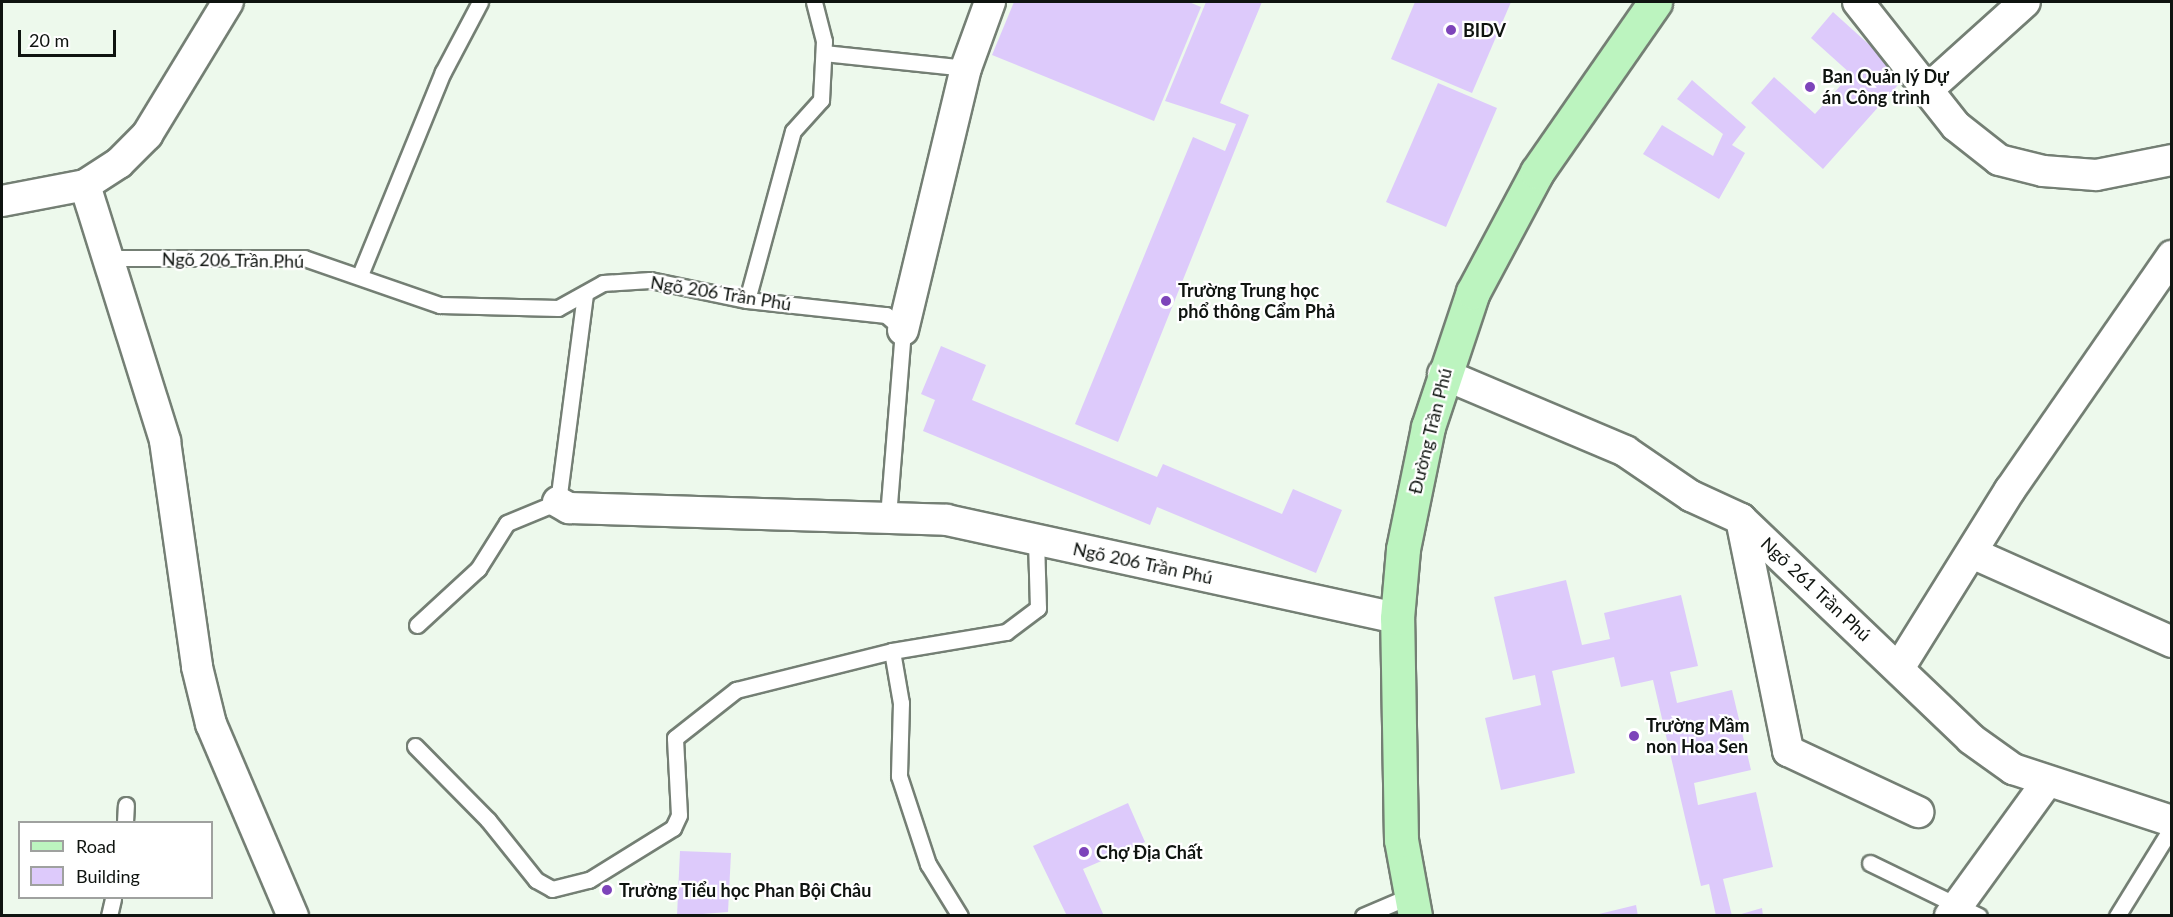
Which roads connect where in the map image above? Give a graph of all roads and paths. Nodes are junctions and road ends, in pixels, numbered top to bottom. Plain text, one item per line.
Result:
1 (228, 2) edge
2 (480, 2) edge
3 (814, 2) edge
4 (990, 2) edge
5 (1858, 2) edge
6 (2025, 2) edge
7 (1650, 3) edge
8 (824, 53) junction
9 (966, 68) junction
10 (1926, 91) junction
11 (2172, 160) edge
12 (85, 185) junction
13 (2, 201) edge
14 (109, 258) junction
15 (2169, 266) edge
16 (360, 275) junction
17 (585, 295) junction
18 (747, 300) junction
19 (903, 330) junction
20 (1443, 374) junction
21 (558, 502) junction
22 (888, 517) junction
23 (1741, 519) junction
24 (1036, 539) junction
25 (1972, 553) junction
26 (1397, 618) junction
27 (417, 625) dead end
28 (2172, 642) edge
29 (892, 651) junction
30 (1899, 668) junction
31 (415, 746) dead end
32 (2046, 782) junction
33 (126, 805) dead end
34 (1918, 812) dead end
35 (125, 821) edge
36 (2172, 821) edge
37 (2172, 827) edge
38 (1870, 863) dead end
39 (113, 899) edge
40 (1413, 906) edge
41 (1962, 912) edge
42 (109, 915) edge
43 (293, 915) edge
44 (960, 915) edge
45 (1363, 915) edge
46 (2117, 915) edge

1 - 12 street
2 - 16 lane
3 - 8 lane
4 - 9 street
5 - 10 street
6 - 10 street
7 - 20 main road, Đường Trần Phú
8 - 9 lane
8 - 18 lane
9 - 19 street
10 - 11 street
12 - 13 street
12 - 14 street
14 - 16 lane, Ngõ 206 Trần Phú
14 - 43 street
15 - 25 street
16 - 17 lane, Ngõ 206 Trần Phú
17 - 18 lane, Ngõ 206 Trần Phú
17 - 21 lane
18 - 19 lane, Ngõ 206 Trần Phú
19 - 22 lane
20 - 23 street, Ngõ 261 Trần Phú
20 - 26 main road, Đường Trần Phú
21 - 22 street, Ngõ 206 Trần Phú
21 - 27 lane
22 - 24 street, Ngõ 206 Trần Phú
23 - 30 street, Ngõ 261 Trần Phú
23 - 34 street
24 - 26 street, Ngõ 206 Trần Phú
24 - 29 lane
25 - 28 street
25 - 30 street
26 - 40 main road, Đường Trần Phú
29 - 31 lane
29 - 44 lane
30 - 32 street, Ngõ 261 Trần Phú
32 - 36 street, Ngõ 261 Trần Phú
32 - 41 street
33 - 35 lane
37 - 46 lane
38 - 41 lane
39 - 42 lane
40 - 45 lane

